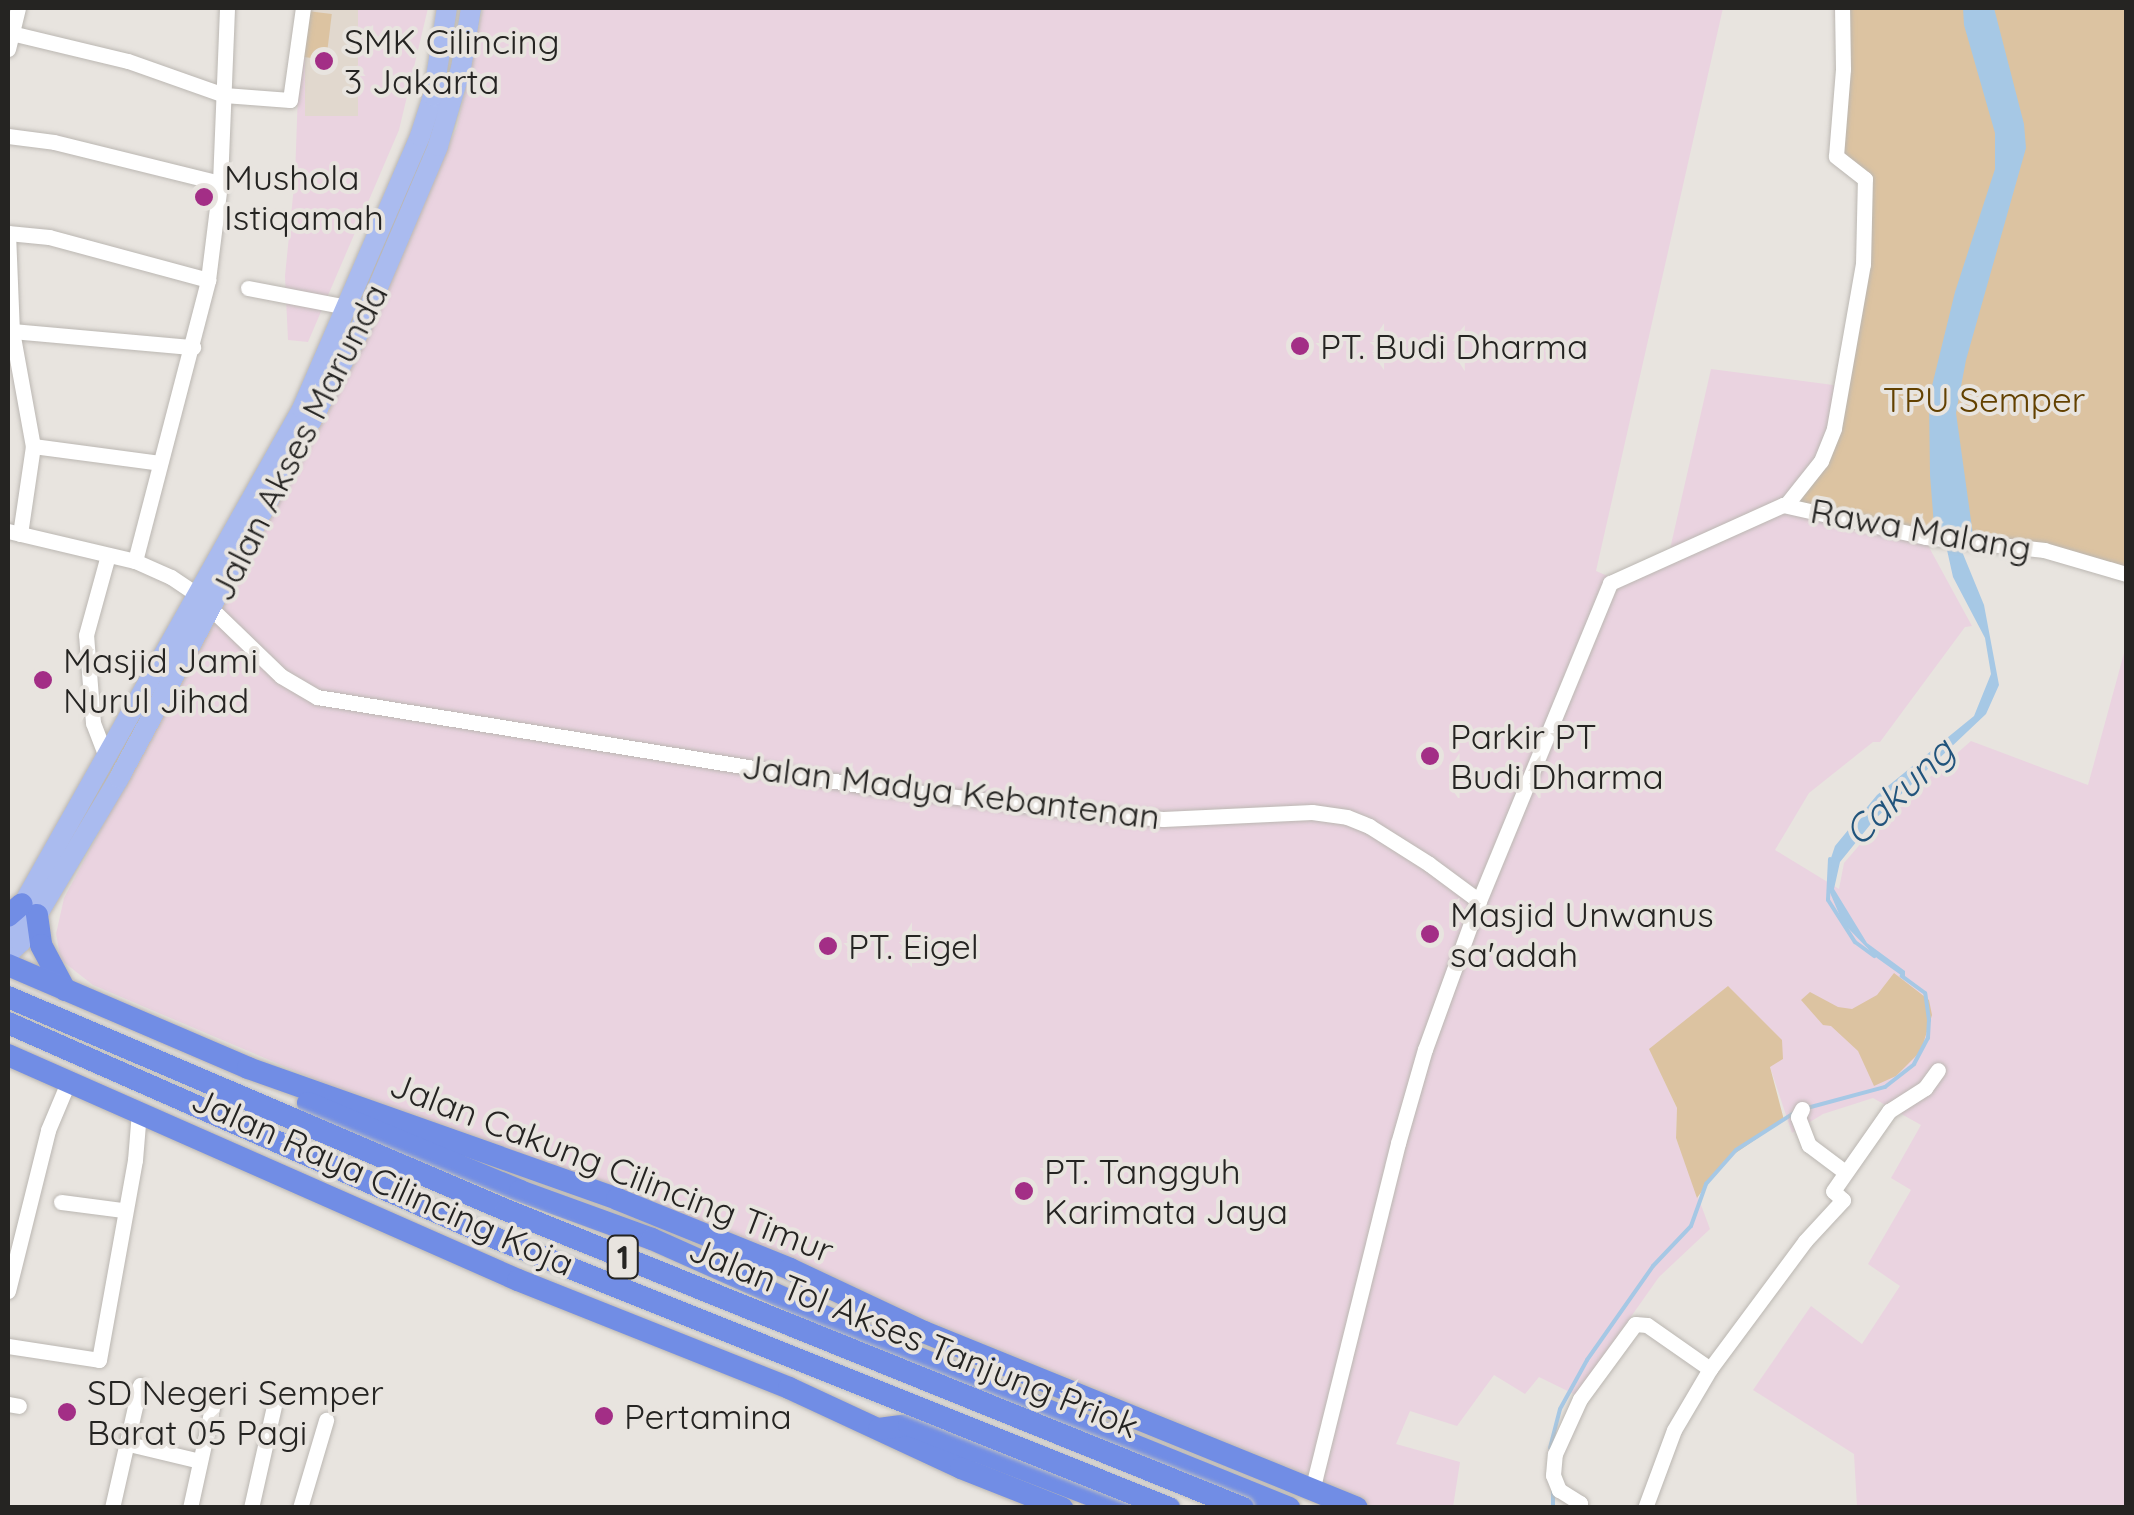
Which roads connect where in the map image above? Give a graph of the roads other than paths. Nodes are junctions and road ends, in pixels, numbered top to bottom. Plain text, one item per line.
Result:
1 (18, 8) edge
2 (227, 8) edge
3 (303, 8) edge
4 (447, 8) edge
5 (471, 8) edge
6 (1842, 8) edge
7 (10, 41) edge
8 (224, 96) junction
9 (8, 136) edge
10 (220, 182) junction
11 (8, 233) edge
12 (208, 280) junction
13 (248, 288) dead end
14 (348, 307) junction
15 (12, 332) junction
16 (192, 347) junction
17 (34, 446) junction
18 (160, 463) junction
19 (1786, 505) junction
20 (14, 533) edge
21 (108, 555) junction
22 (135, 561) junction
23 (2126, 574) edge
24 (196, 594) junction
25 (212, 610) junction
26 (105, 754) junction
27 (1479, 901) junction
28 (22, 912) edge
29 (8, 931) edge
30 (8, 953) edge
31 (8, 964) edge
32 (70, 992) junction
33 (8, 997) edge
34 (8, 1024) edge
35 (8, 1056) edge
36 (40, 1068) junction
37 (248, 1068) junction
38 (1938, 1070) dead end
39 (69, 1080) junction
40 (1802, 1109) dead end
41 (139, 1112) junction
42 (1845, 1172) junction
43 (61, 1202) dead end
44 (124, 1210) junction
45 (8, 1292) edge
46 (8, 1346) edge
47 (1710, 1370) junction
48 (140, 1386) dead end
49 (213, 1404) dead end
50 (274, 1406) dead end
51 (326, 1420) dead end
52 (878, 1429) junction
53 (130, 1444) junction
54 (200, 1462) junction
55 (1312, 1490) junction
56 (1580, 1505) edge
57 (112, 1508) edge
58 (190, 1508) edge
59 (251, 1508) edge
60 (300, 1508) edge
61 (1062, 1508) edge
62 (1124, 1508) edge
63 (1169, 1508) edge
64 (1243, 1508) edge
65 (1289, 1508) edge
66 (1357, 1508) edge
67 (1599, 1508) edge
68 (1644, 1508) edge

1 - 7 street
2 - 8 street
3 - 8 street
4 - 14 main road, Jalan Akses Marunda
5 - 25 main road, Jalan Akses Marunda
6 - 19 street
7 - 8 street
8 - 10 street
9 - 10 street
10 - 12 street
11 - 12 street
11 - 15 street, Jalan Madya Kebantenan
12 - 16 street
13 - 14 street
14 - 24 main road, Jalan Akses Marunda
15 - 16 street
15 - 17 street, Jalan Madya Kebantenan
16 - 18 street
17 - 18 street
17 - 20 street, Jalan Madya Kebantenan
18 - 22 street
19 - 23 street, Rawa Malang
19 - 27 street, Rawa Malang
20 - 21 street, Jalan Madya Kebantenan
21 - 22 street, Jalan Madya Kebantenan
21 - 26 street
22 - 24 street, Jalan Madya Kebantenan
24 - 25 street, Jalan Madya Kebantenan
24 - 26 main road, Jalan Akses Marunda
25 - 27 street, Jalan Madya Kebantenan
25 - 28 main road, Jalan Akses Marunda
26 - 28 main road, Jalan Akses Marunda
27 - 55 street
28 - 29 main road, Jalan Akses Marunda
28 - 30 main road, Jalan Akses Marunda
28 - 32 highway
31 - 32 highway, Jalan Cakung Cilincing Timur
32 - 36 highway
32 - 37 highway, Jalan Cakung Cilincing Timur
33 - 64 highway, Jalan Tol Akses Tanjung Priok / 1, bridge
34 - 63 highway, Jalan Tol Akses Tanjung Priok / 1, bridge
35 - 36 highway, Jalan Raya Cilincing Koja
36 - 39 highway, Jalan Raya Cilincing Koja
37 - 55 highway, Jalan Cakung Cilincing Timur
37 - 65 highway
38 - 42 street
39 - 41 highway, Jalan Raya Cilincing Koja
39 - 45 street
40 - 42 street
41 - 44 street
41 - 52 highway, Jalan Raya Cilincing Koja
42 - 47 street
43 - 44 street
44 - 46 street
47 - 56 street
47 - 68 street
48 - 53 street
49 - 54 street
50 - 59 street
51 - 60 street
52 - 61 highway, Jalan Raya Cilincing Koja
52 - 62 highway
53 - 54 street
53 - 57 street
54 - 58 street
55 - 66 highway, Jalan Cakung Cilincing Timur
56 - 67 street

